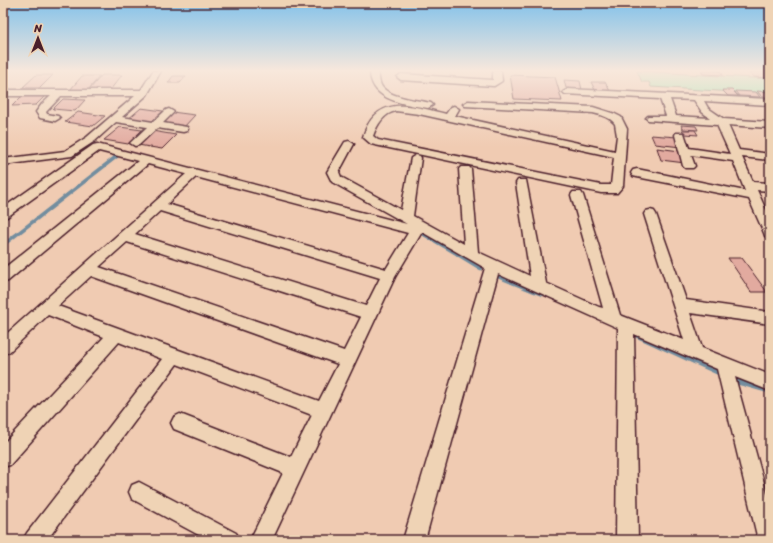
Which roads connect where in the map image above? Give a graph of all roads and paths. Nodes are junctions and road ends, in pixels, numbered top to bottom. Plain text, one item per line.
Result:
1 (56, 96) edge
2 (140, 96) edge
3 (397, 96) edge
4 (664, 96) edge
5 (670, 96) edge
6 (697, 98) junction
7 (770, 102) edge
8 (593, 110) junction
9 (169, 112) dead end
10 (451, 113) junction
11 (55, 118) dead end
12 (651, 118) dead end
13 (672, 119) junction
14 (114, 120) junction
15 (630, 122) dead end
16 (721, 122) junction
17 (154, 125) junction
18 (770, 125) edge
19 (183, 129) dead end
20 (680, 135) dead end
21 (135, 143) dead end
22 (349, 144) dead end
23 (684, 151) junction
24 (620, 155) junction
25 (736, 156) junction
26 (770, 157) edge
27 (416, 158) dead end
28 (146, 160) junction
29 (3, 162) edge
30 (689, 166) dead end
31 (464, 169) dead end
32 (196, 172) junction
33 (637, 173) dead end
34 (522, 183) dead end
35 (770, 188) edge
36 (751, 190) junction
37 (577, 195) dead end
38 (159, 206) junction
39 (3, 214) edge
40 (650, 214) dead end
41 (406, 219) junction
42 (767, 220) edge
43 (770, 233) edge
44 (125, 236) junction
45 (472, 255) junction
46 (493, 266) junction
47 (88, 269) junction
48 (389, 275) junction
49 (3, 277) edge
50 (539, 286) junction
51 (681, 305) junction
52 (44, 308) junction
53 (370, 314) junction
54 (770, 318) edge
55 (623, 326) junction
56 (116, 334) junction
57 (3, 347) edge
58 (696, 353) junction
59 (174, 356) junction
60 (347, 360) junction
61 (724, 365) junction
62 (770, 383) edge
63 (324, 411) junction
64 (180, 423) dead end
65 (3, 458) edge
66 (296, 468) junction
67 (139, 492) dead end
68 (34, 540) edge
69 (229, 540) edge
70 (261, 540) edge
71 (414, 540) edge
72 (627, 540) edge
73 (769, 540) edge

1 - 11 street
2 - 14 street
3 - 10 street
4 - 13 street
5 - 6 street
6 - 7 street
6 - 16 street
8 - 10 street
8 - 15 street
8 - 24 street
9 - 17 street
10 - 24 street
10 - 24 street
12 - 13 street
13 - 16 street
14 - 17 street
14 - 29 street
16 - 18 street
16 - 25 street
17 - 19 street
17 - 21 street
20 - 23 street
22 - 41 street
23 - 25 street
23 - 30 street
25 - 26 street
25 - 36 street
27 - 41 street
28 - 32 street
28 - 39 street
28 - 49 street
31 - 45 street
32 - 38 street
32 - 48 street
33 - 36 street
34 - 50 street
35 - 36 street
36 - 42 street
37 - 55 street
38 - 44 street
38 - 48 street
40 - 51 street
41 - 45 street
42 - 43 street
44 - 47 street
44 - 53 street
45 - 46 street
46 - 50 street
46 - 71 street
47 - 52 street
47 - 60 street
48 - 53 street
50 - 55 street
51 - 54 street
51 - 58 street
52 - 56 street
52 - 57 street
53 - 60 street
55 - 58 street
55 - 72 street
56 - 59 street
56 - 65 street
58 - 61 street
59 - 63 street
59 - 68 street
60 - 63 street
61 - 62 street
61 - 73 street
63 - 66 street
64 - 66 street
66 - 70 street
67 - 69 street

